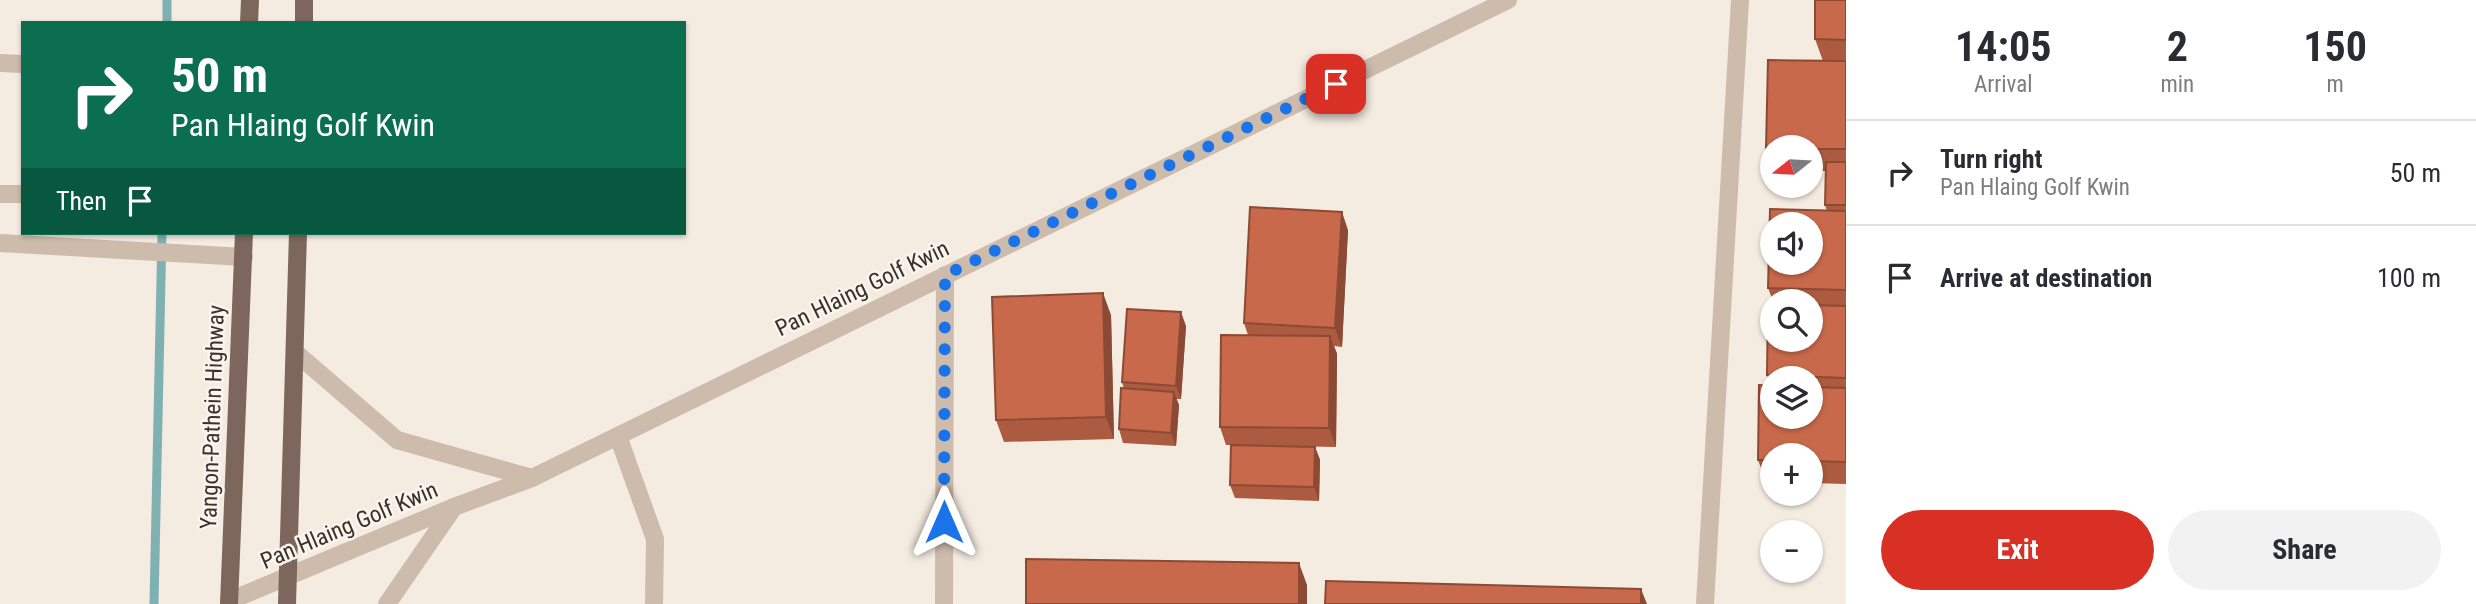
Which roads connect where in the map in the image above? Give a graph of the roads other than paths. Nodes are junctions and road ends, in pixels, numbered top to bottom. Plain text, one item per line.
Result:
1 (250, 0) edge
2 (304, 0) edge
3 (1508, 0) edge
4 (1740, 0) edge
5 (249, 21) edge
6 (304, 21) edge
7 (0, 63) edge
8 (21, 64) edge
9 (0, 194) edge
10 (21, 194) edge
11 (244, 235) edge
12 (298, 235) edge
13 (0, 243) edge
14 (244, 257) junction
15 (945, 275) junction
16 (296, 353) junction
17 (618, 436) junction
18 (532, 478) junction
19 (454, 507) junction
20 (289, 576) junction
21 (229, 603) edge
22 (287, 604) edge
23 (387, 604) edge
24 (654, 604) edge
25 (944, 604) edge
26 (1705, 604) edge

1 - 5 main road
2 - 6 main road
3 - 15 street, Pan Hlaing Golf Kwin
4 - 26 street
7 - 8 street
9 - 10 street
11 - 14 main road, Yangon-Pathein Highway
12 - 16 main road
13 - 14 street
14 - 21 main road, Yangon-Pathein Highway
15 - 17 street, Pan Hlaing Golf Kwin
15 - 25 street
16 - 18 street
16 - 20 main road
17 - 18 street, Pan Hlaing Golf Kwin
17 - 24 street
18 - 19 street, Pan Hlaing Golf Kwin
19 - 20 street, Pan Hlaing Golf Kwin
19 - 23 street
20 - 21 street, Pan Hlaing Golf Kwin
20 - 22 main road

